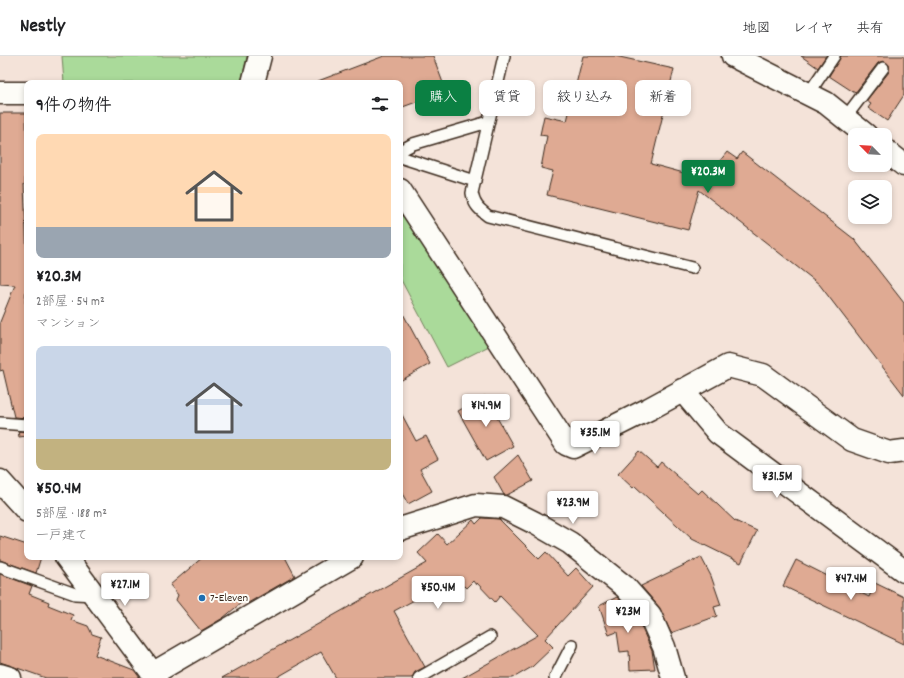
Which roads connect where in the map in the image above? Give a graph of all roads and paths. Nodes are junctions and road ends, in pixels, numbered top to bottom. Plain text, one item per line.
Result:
1 (260, 56) edge
2 (504, 56) edge
3 (733, 56) edge
4 (834, 56) edge
5 (882, 68) dead end
6 (254, 80) edge
7 (0, 93) edge
8 (809, 93) junction
9 (24, 94) edge
10 (845, 118) junction
11 (488, 122) junction
12 (857, 128) edge
13 (403, 149) edge
14 (892, 156) edge
15 (403, 158) edge
16 (904, 165) edge
17 (475, 180) junction
18 (403, 195) edge
19 (692, 268) dead end
20 (682, 390) junction
21 (0, 423) edge
22 (24, 424) edge
23 (904, 451) edge
24 (0, 481) edge
25 (24, 507) edge
26 (403, 528) edge
27 (68, 560) edge
28 (347, 560) edge
29 (0, 567) edge
30 (904, 571) edge
31 (95, 595) junction
32 (490, 637) dead end
33 (572, 645) dead end
34 (0, 675) edge
35 (154, 676) edge
36 (10, 678) edge
37 (419, 678) edge
38 (555, 678) edge
39 (674, 678) edge

1 - 6 street
2 - 11 lane
3 - 8 street
4 - 8 lane
5 - 10 lane
7 - 9 street
8 - 10 street
10 - 12 street
11 - 13 lane
11 - 17 lane
14 - 16 street
15 - 17 lane
17 - 19 lane
18 - 20 street
20 - 23 street
20 - 30 street
21 - 22 lane
24 - 25 street
26 - 39 street
27 - 31 street
28 - 35 street
29 - 31 lane
31 - 35 street
32 - 37 lane
33 - 38 lane
34 - 36 street

